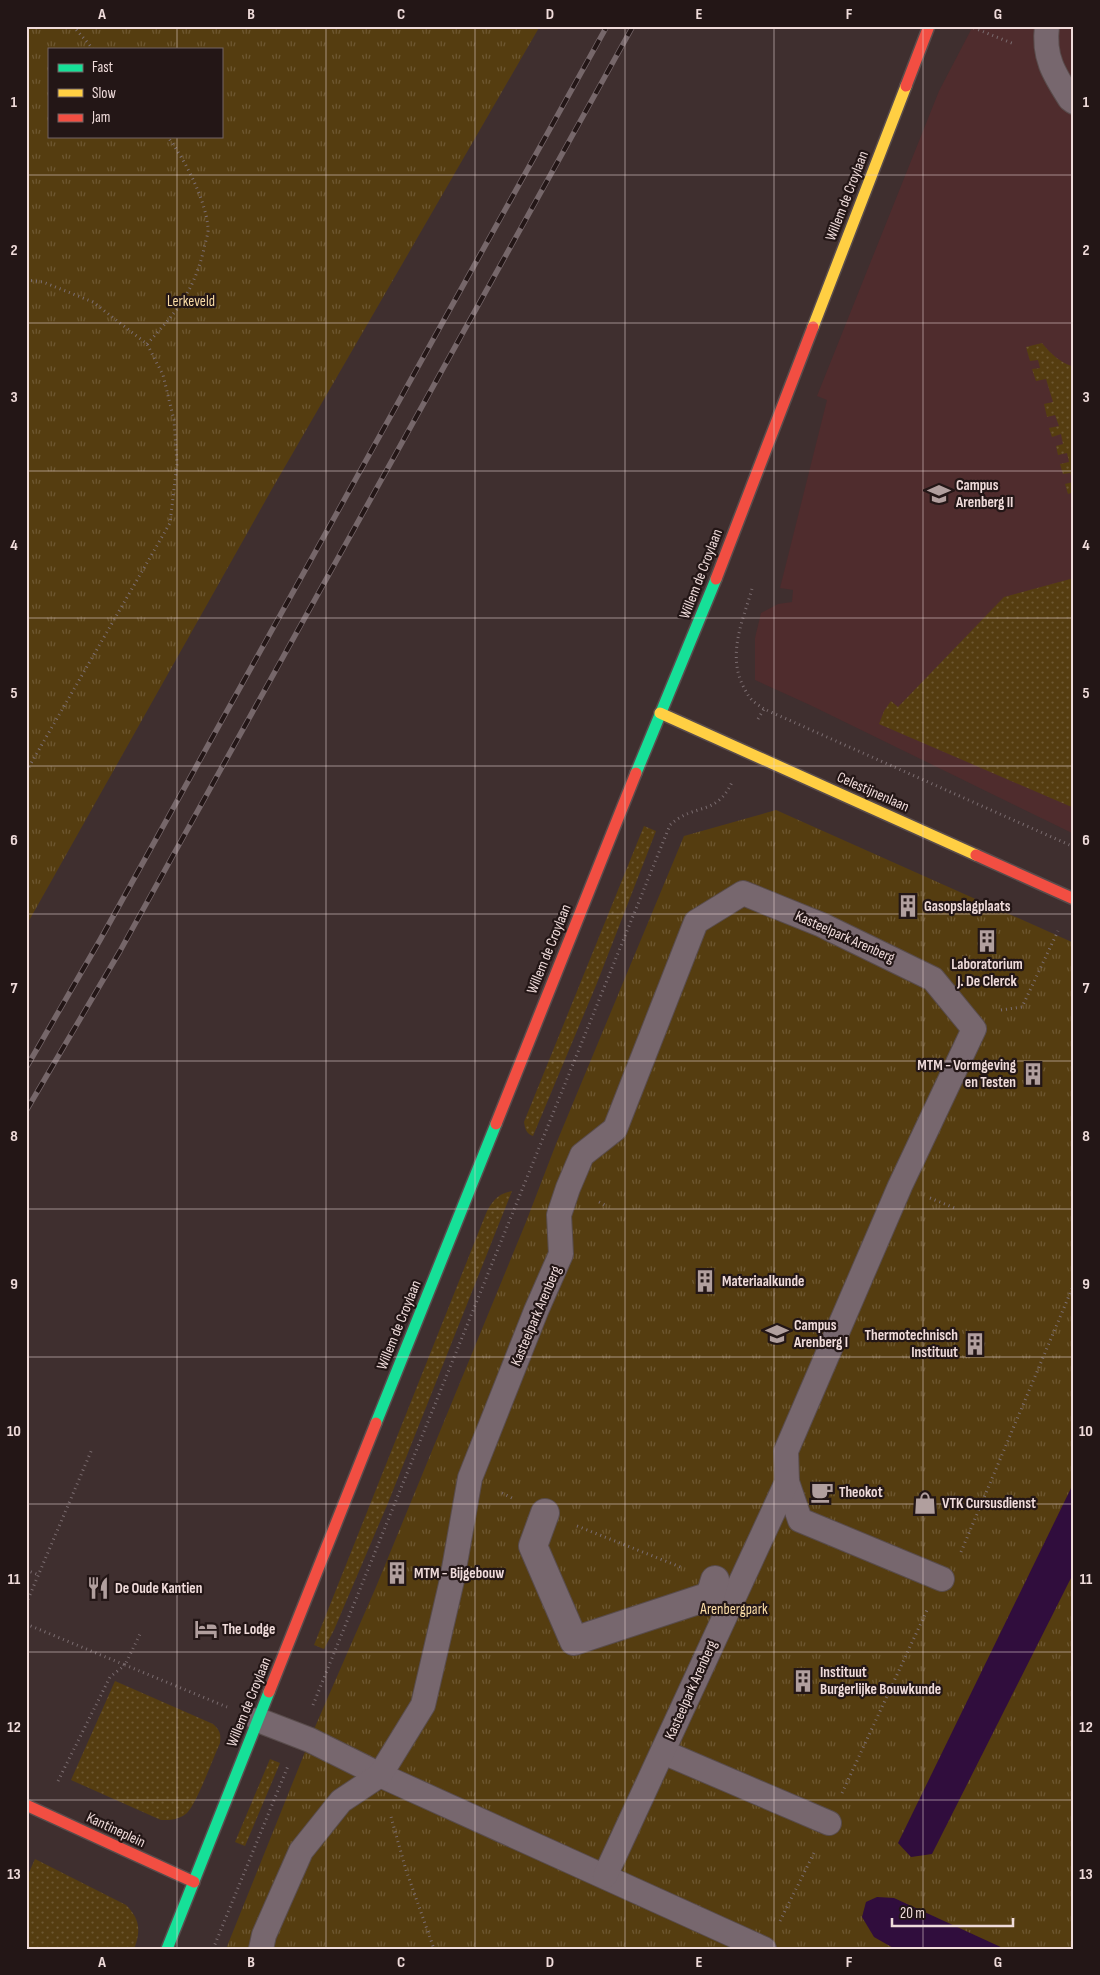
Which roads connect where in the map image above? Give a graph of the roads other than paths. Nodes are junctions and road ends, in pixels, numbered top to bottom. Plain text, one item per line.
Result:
1 (929, 26) edge
2 (1047, 35) edge
3 (1074, 102) edge
4 (660, 713) junction
5 (1072, 898) edge
6 (787, 1482) junction
7 (545, 1513) road end
8 (942, 1579) road end
9 (715, 1580) road end
10 (258, 1720) junction
11 (663, 1752) junction
12 (380, 1775) junction
13 (26, 1805) edge
14 (828, 1823) road end
15 (605, 1876) junction
16 (194, 1882) junction
17 (167, 1949) edge
18 (262, 1949) edge
19 (764, 1949) edge

1 - 4 street, Willem de Croylaan
2 - 3 lane
4 - 5 street, Celestijnenlaan
4 - 10 street, Willem de Croylaan
6 - 8 lane
6 - 11 lane, Kasteelpark Arenberg
6 - 12 lane, Kasteelpark Arenberg
7 - 9 street
10 - 12 lane
10 - 16 street, Willem de Croylaan
11 - 14 lane
11 - 15 lane, Kasteelpark Arenberg
12 - 15 lane
12 - 18 lane, Kasteelpark Arenberg
13 - 16 street, Kantineplein
15 - 19 lane
16 - 17 street, Willem de Croylaan

